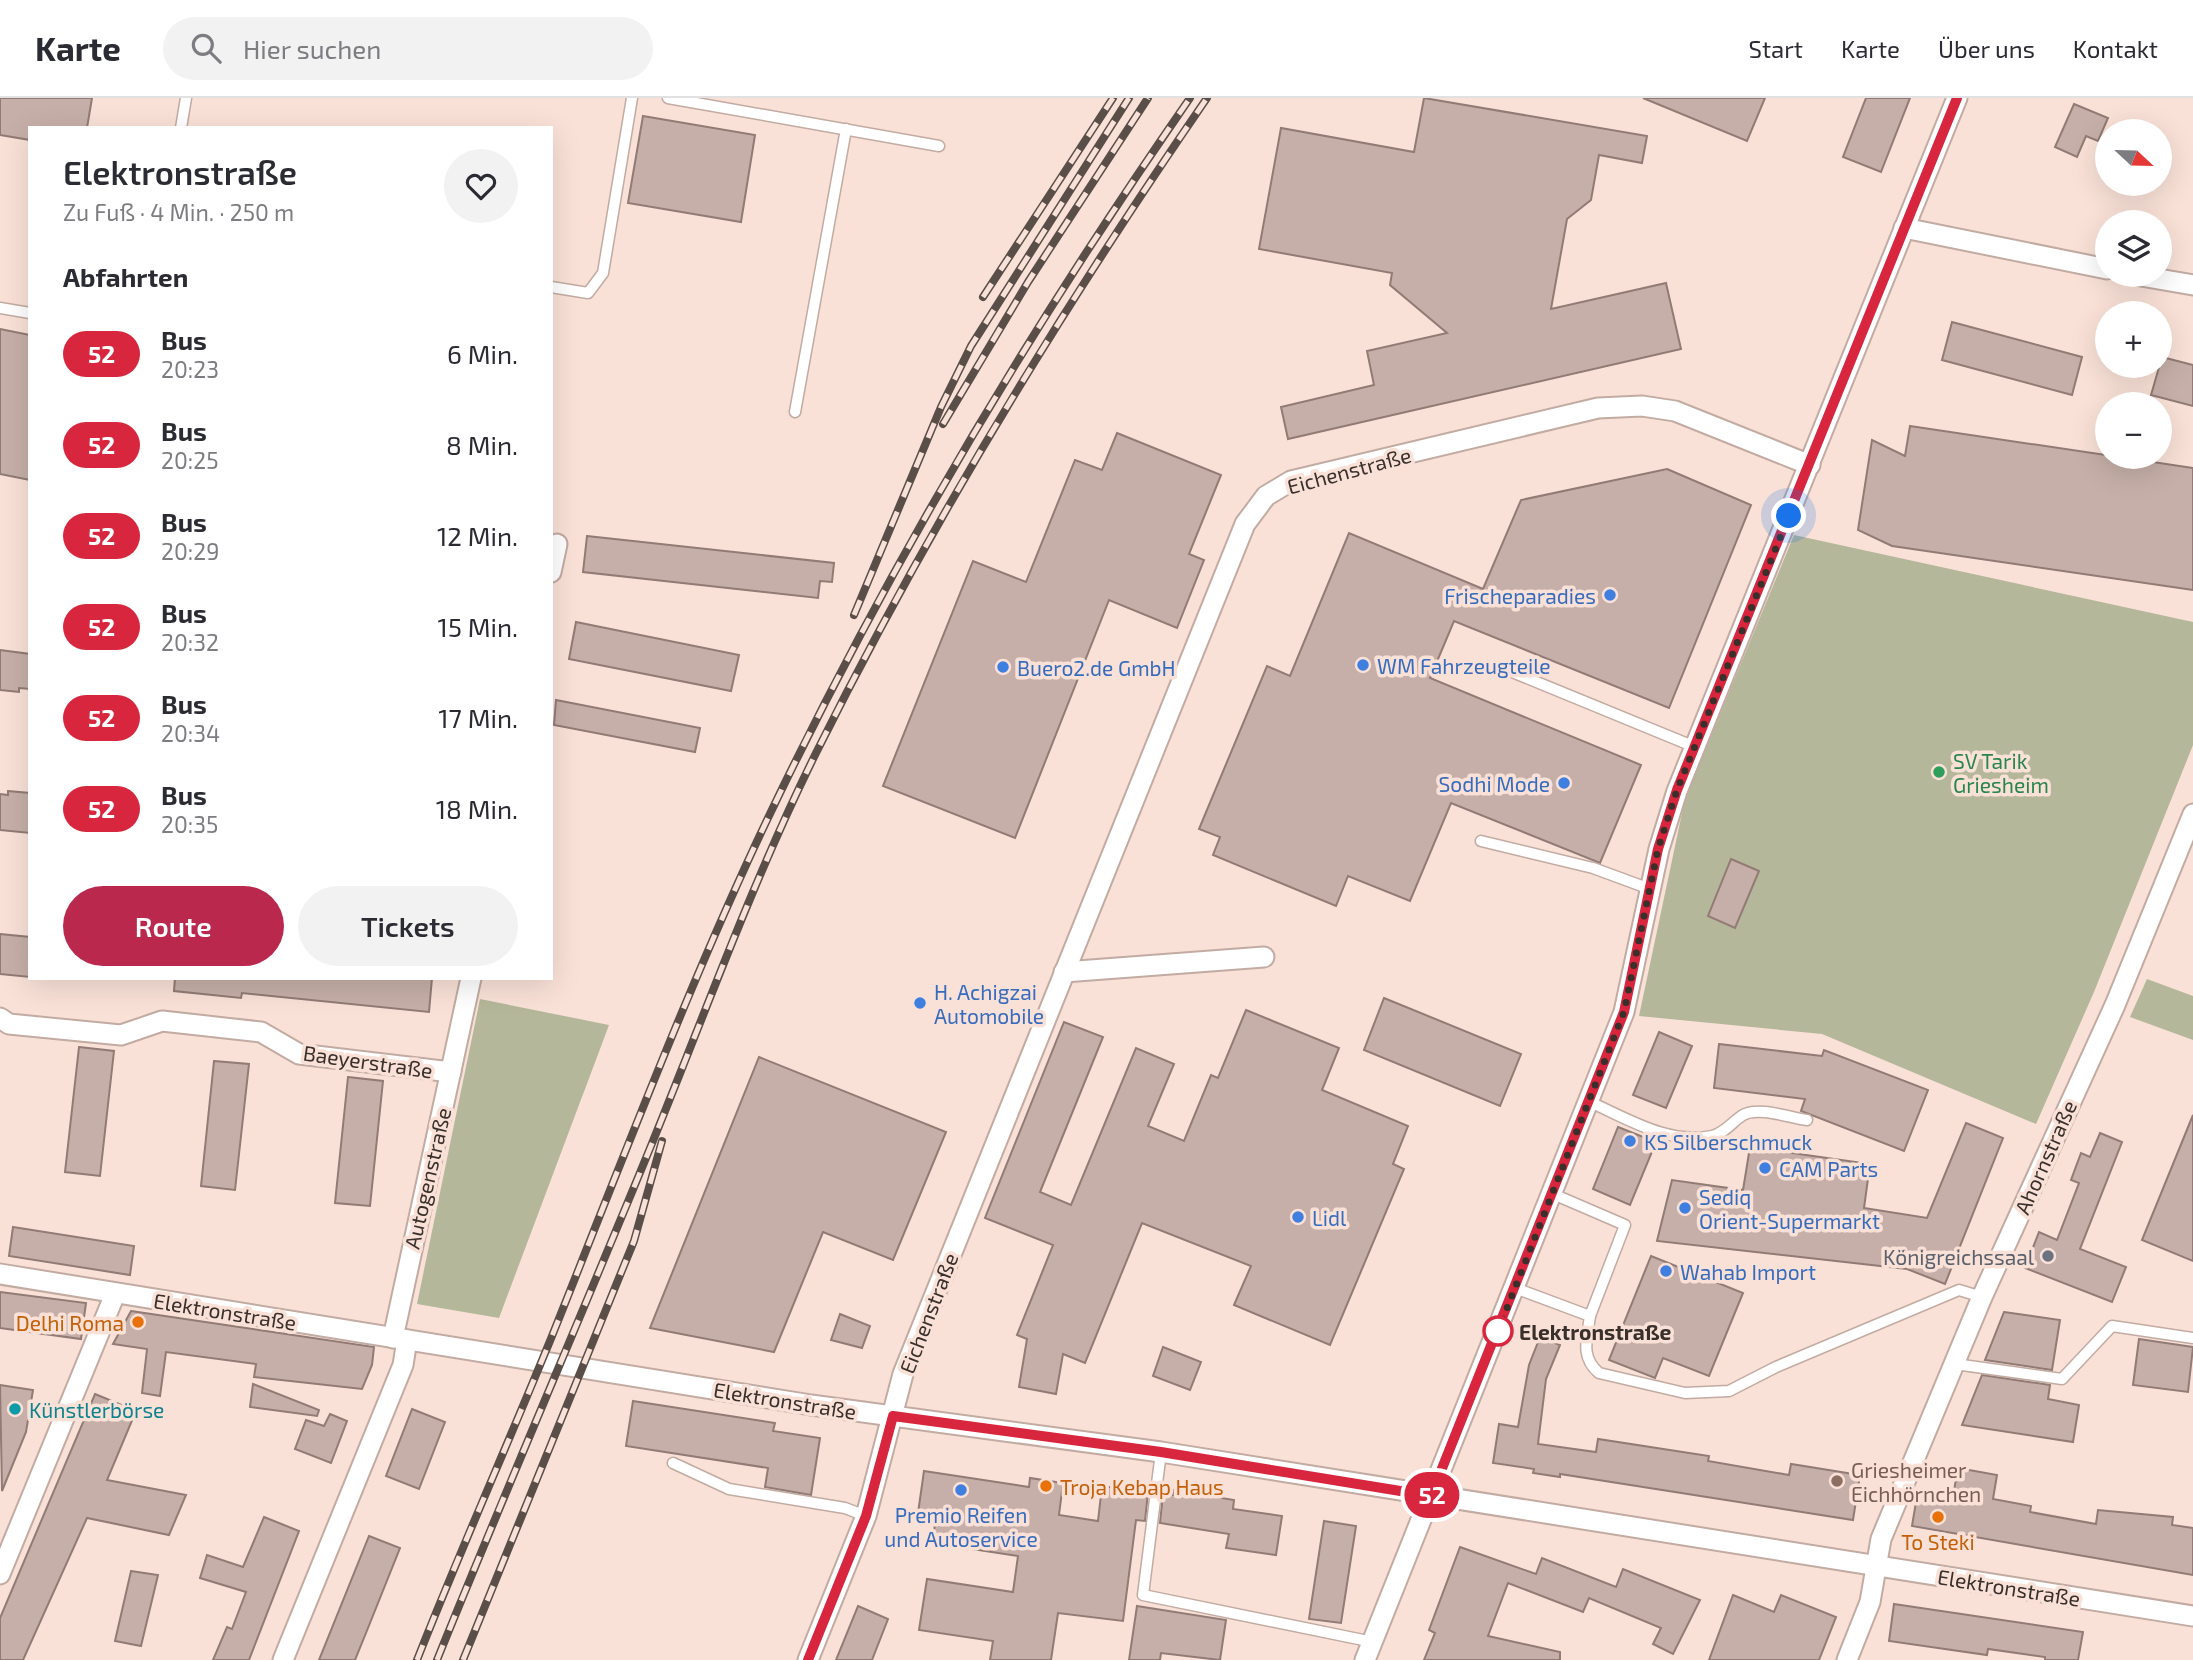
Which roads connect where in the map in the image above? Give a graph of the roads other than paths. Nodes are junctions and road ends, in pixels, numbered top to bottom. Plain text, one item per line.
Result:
1 (186, 98) edge
2 (632, 98) edge
3 (668, 98) edge
4 (1957, 98) edge
5 (181, 126) edge
6 (846, 129) junction
7 (939, 146) dead end
8 (1904, 228) junction
9 (2095, 267) edge
10 (2172, 281) edge
11 (2193, 285) edge
12 (553, 287) edge
13 (0, 307) edge
14 (28, 313) edge
15 (794, 412) dead end
16 (1810, 465) junction
17 (557, 544) dead end
18 (553, 563) edge
19 (1500, 667) dead end
20 (1696, 747) junction
21 (2193, 814) edge
22 (1481, 841) dead end
23 (1650, 889) junction
24 (1264, 957) dead end
25 (1064, 972) junction
26 (471, 980) edge
27 (0, 1018) edge
28 (451, 1072) junction
29 (1590, 1102) junction
30 (1807, 1120) dead end
31 (1553, 1194) junction
32 (0, 1274) edge
33 (1515, 1287) junction
34 (115, 1294) junction
35 (1982, 1297) junction
36 (1590, 1316) junction
37 (2193, 1338) edge
38 (400, 1339) junction
39 (1955, 1364) junction
40 (893, 1416) junction
41 (1161, 1452) junction
42 (673, 1463) dead end
43 (1431, 1496) junction
44 (866, 1516) junction
45 (1876, 1566) junction
46 (0, 1574) edge
47 (2193, 1616) edge
48 (1369, 1651) edge
49 (283, 1660) edge
50 (808, 1660) edge
51 (1847, 1660) edge

1 - 5 lane
2 - 12 lane
3 - 6 lane
4 - 8 street
6 - 7 lane
6 - 15 lane
8 - 9 street
8 - 16 street
10 - 11 street
13 - 14 lane
16 - 20 street
16 - 25 street, Eichenstraße
17 - 18 street
19 - 20 lane
20 - 23 street
21 - 35 street, Ahornstraße
22 - 23 lane
23 - 29 street
24 - 25 street
25 - 40 street, Eichenstraße
26 - 28 street, Autogenstraße
27 - 28 street, Baeyerstraße
28 - 38 street, Autogenstraße
29 - 30 lane
29 - 31 street
31 - 33 street
31 - 36 lane
32 - 34 street, Elektronstraße
33 - 36 lane
33 - 43 street
34 - 38 street, Elektronstraße
34 - 46 street
35 - 36 lane
35 - 39 street, Ahornstraße
37 - 39 lane
38 - 40 street, Elektronstraße
38 - 49 street, Autogenstraße
39 - 45 street, Ahornstraße
40 - 41 street, Elektronstraße
40 - 44 street, Eichenstraße
41 - 43 street, Elektronstraße
41 - 48 lane
42 - 44 lane
43 - 45 street, Elektronstraße
43 - 48 street
44 - 50 street, Eichenstraße
45 - 47 street, Elektronstraße
45 - 51 street, Ahornstraße

